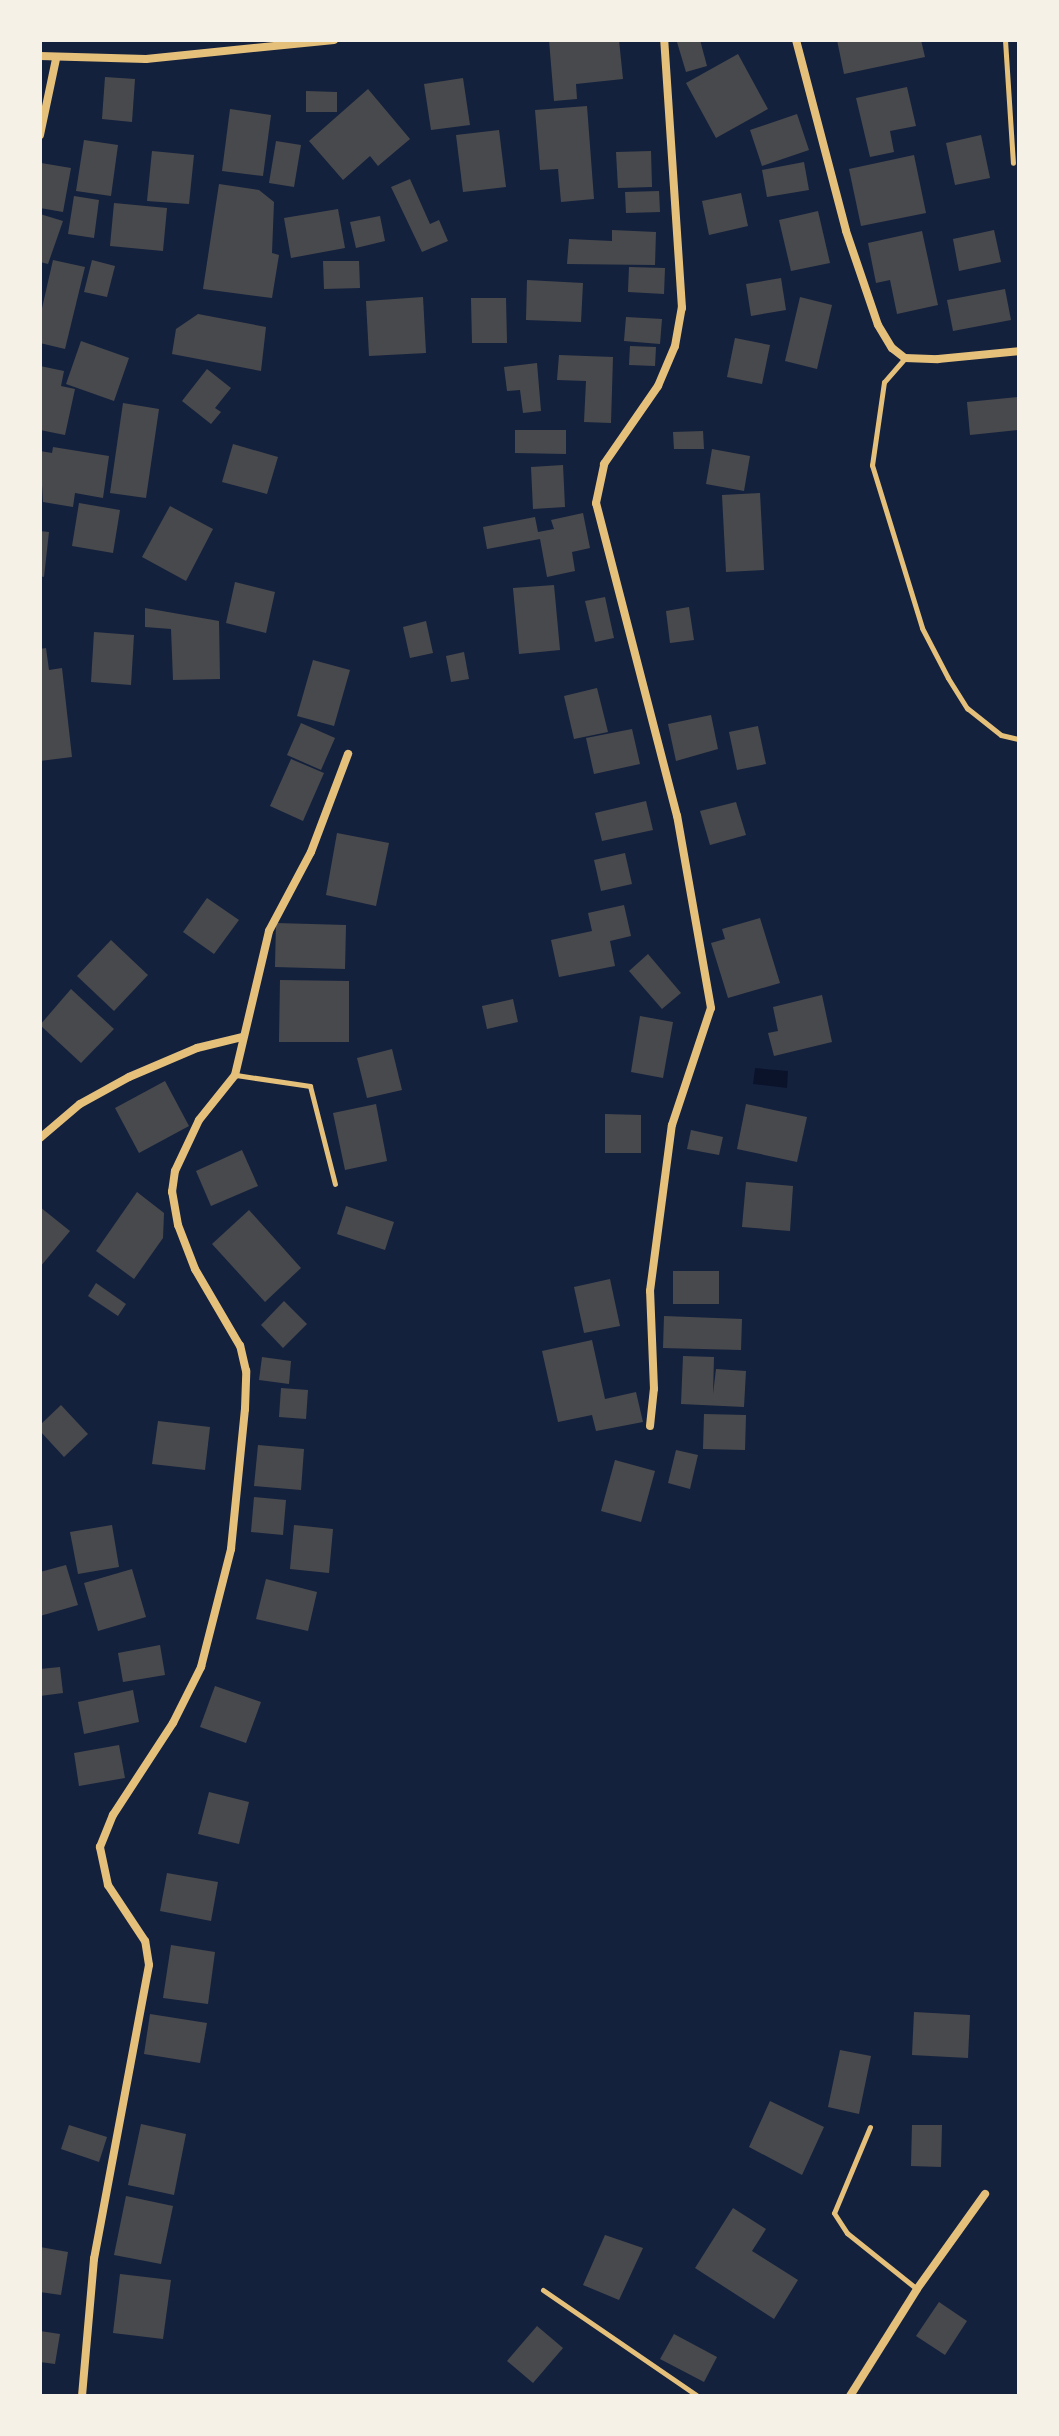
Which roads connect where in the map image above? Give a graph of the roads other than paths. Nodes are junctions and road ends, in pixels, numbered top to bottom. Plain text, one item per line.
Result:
1 (334, 40) edge
2 (664, 40) edge
3 (796, 40) edge
4 (1005, 40) edge
5 (40, 56) edge
6 (56, 59) junction
7 (40, 135) edge
8 (1013, 163) dead end
9 (1019, 351) edge
10 (905, 358) junction
11 (1019, 739) edge
12 (348, 754) dead end
13 (242, 1037) junction
14 (235, 1075) junction
15 (40, 1138) edge
16 (335, 1184) dead end
17 (650, 1426) dead end
18 (870, 2127) dead end
19 (985, 2194) dead end
20 (917, 2289) junction
21 (543, 2290) dead end
22 (82, 2396) edge
23 (698, 2396) edge
24 (850, 2396) edge

1 - 6 street
2 - 17 street
3 - 10 street
4 - 8 lane
5 - 6 street
6 - 7 street
9 - 10 street
10 - 11 lane
12 - 13 street
13 - 14 street
13 - 15 street
14 - 16 lane
14 - 22 street
18 - 20 lane
19 - 20 street
20 - 24 street
21 - 23 lane

